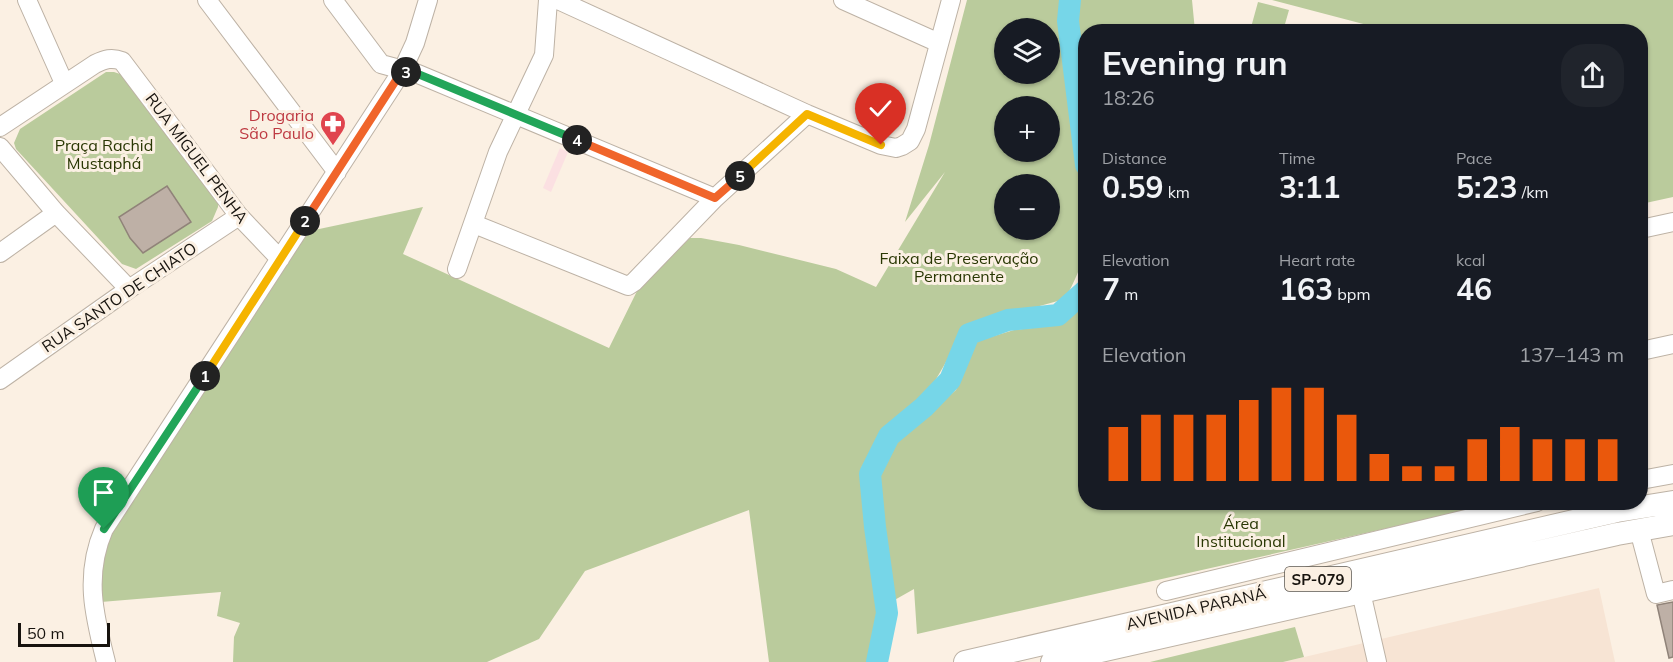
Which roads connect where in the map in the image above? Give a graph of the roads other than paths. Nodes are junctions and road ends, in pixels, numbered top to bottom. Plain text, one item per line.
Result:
1 (27, 0) edge
2 (207, 0) edge
3 (333, 0) edge
4 (428, 0) edge
5 (548, 0) edge
6 (558, 0) edge
7 (843, 0) edge
8 (951, 0) edge
9 (939, 43) junction
10 (402, 71) junction
11 (64, 83) junction
12 (516, 114) junction
13 (807, 114) junction
14 (0, 127) edge
15 (0, 147) edge
16 (337, 172) junction
17 (715, 198) junction
18 (56, 213) junction
19 (239, 216) junction
20 (1673, 222) edge
21 (474, 224) junction
22 (1648, 227) edge
23 (0, 254) edge
24 (280, 259) junction
25 (457, 269) dead end
26 (129, 289) junction
27 (1673, 344) edge
28 (1648, 349) edge
29 (0, 380) edge
30 (1673, 474) edge
31 (1648, 479) edge
32 (1673, 502) edge
33 (1648, 506) edge
34 (1504, 510) edge
35 (1628, 510) edge
36 (1673, 524) edge
37 (1639, 530) junction
38 (1673, 590) edge
39 (1166, 591) dead end
40 (1361, 592) junction
41 (106, 662) edge
42 (965, 662) edge
43 (1052, 662) edge
44 (1377, 662) edge

1 - 11 street
2 - 16 street
3 - 10 street
4 - 10 street
5 - 12 street
6 - 13 street
7 - 9 street
8 - 9 street
9 - 13 street
10 - 12 street
10 - 16 street
11 - 14 street
11 - 19 street, RUA MIGUEL PENHA
12 - 17 street
12 - 21 street
13 - 17 street
15 - 18 street
16 - 24 street
17 - 21 street
18 - 23 street
18 - 26 street
19 - 24 street, RUA MIGUEL PENHA
19 - 26 street, RUA SANTO DE CHIATO
20 - 22 street
21 - 25 street
24 - 41 street
26 - 29 street, RUA SANTO DE CHIATO
27 - 28 street
30 - 31 street
32 - 33 main road, AVENIDA PARANÁ / SP-079
34 - 39 street
35 - 42 main road, AVENIDA PARANÁ / SP-079
36 - 37 main road, AVENIDA PARANÁ / SP-079
37 - 38 street
37 - 40 main road, AVENIDA PARANÁ / SP-079
40 - 43 main road, AVENIDA PARANÁ / SP-079
40 - 44 street

